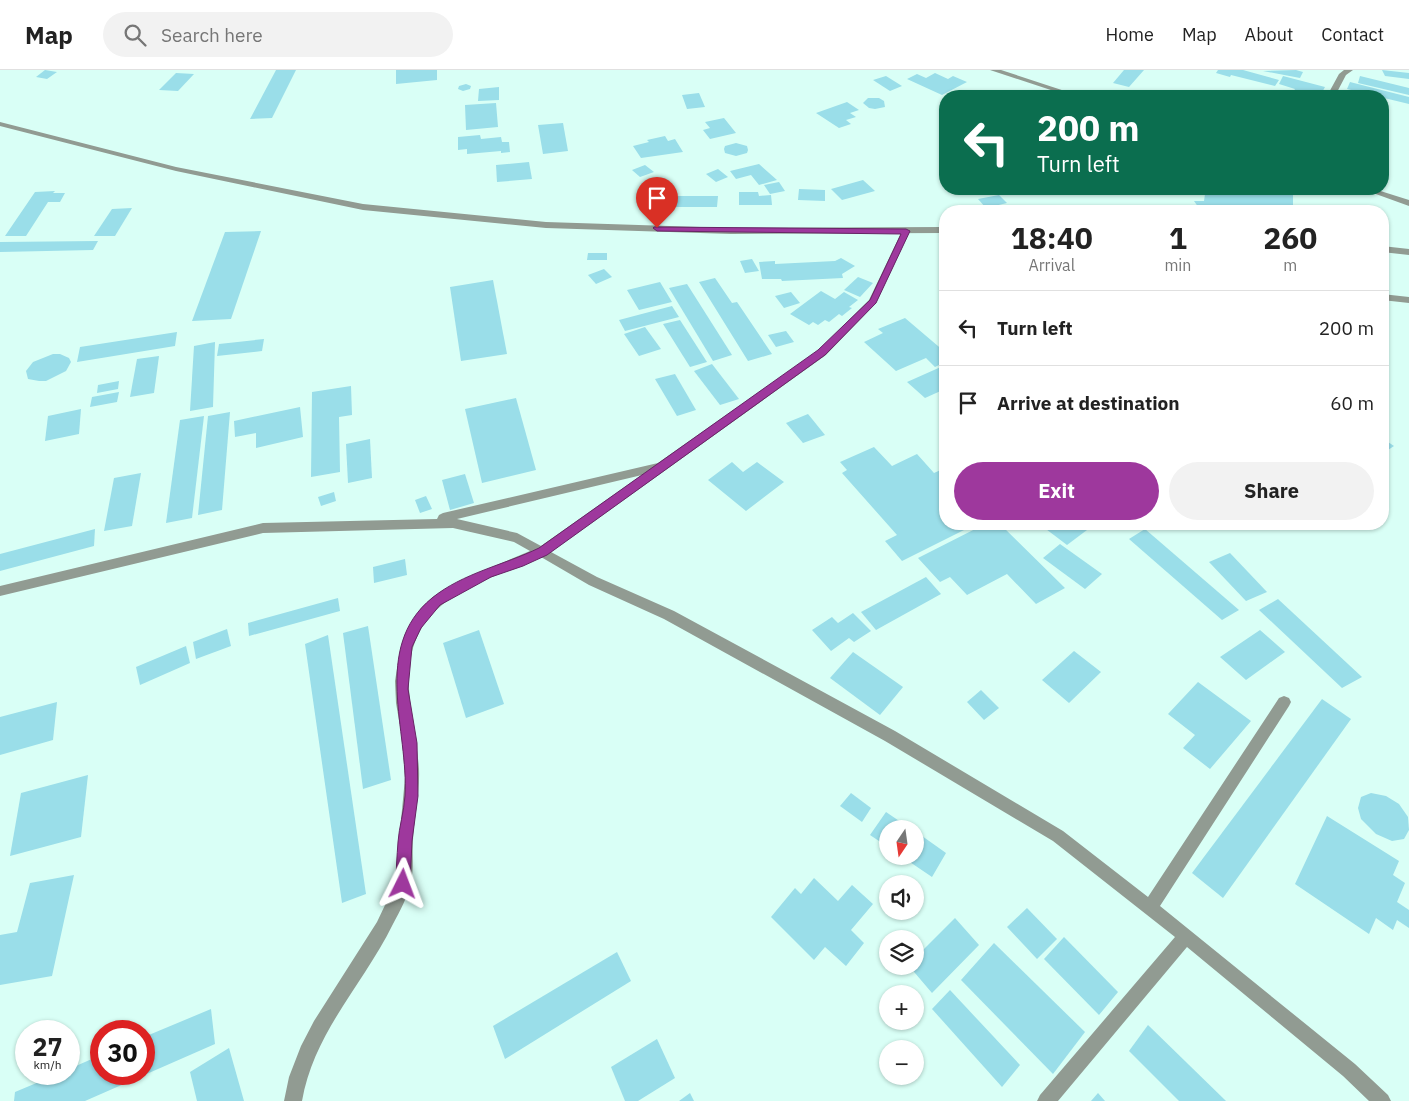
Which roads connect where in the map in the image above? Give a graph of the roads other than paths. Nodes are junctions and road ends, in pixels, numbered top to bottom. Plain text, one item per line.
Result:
1 (994, 70) edge
2 (1349, 70) edge
3 (1057, 90) edge
4 (1334, 90) edge
5 (1, 125) edge
6 (1384, 195) edge
7 (1409, 203) edge
8 (939, 230) edge
9 (906, 231) junction
10 (1389, 250) edge
11 (1409, 252) edge
12 (1389, 298) edge
13 (1409, 300) edge
14 (660, 467) junction
15 (423, 523) junction
16 (543, 551) junction
17 (0, 591) edge
18 (1284, 702) dead end
19 (1150, 908) junction
20 (1186, 936) junction
21 (293, 1101) edge
22 (1046, 1101) edge
23 (1382, 1101) edge

1 - 3 street
2 - 4 street
5 - 9 street
6 - 7 street
8 - 9 street
9 - 14 street
10 - 11 street
12 - 13 street
14 - 15 street
14 - 16 street
15 - 16 street
15 - 17 street
16 - 19 street
16 - 21 street
18 - 19 street
19 - 20 street
20 - 22 street
20 - 23 street

